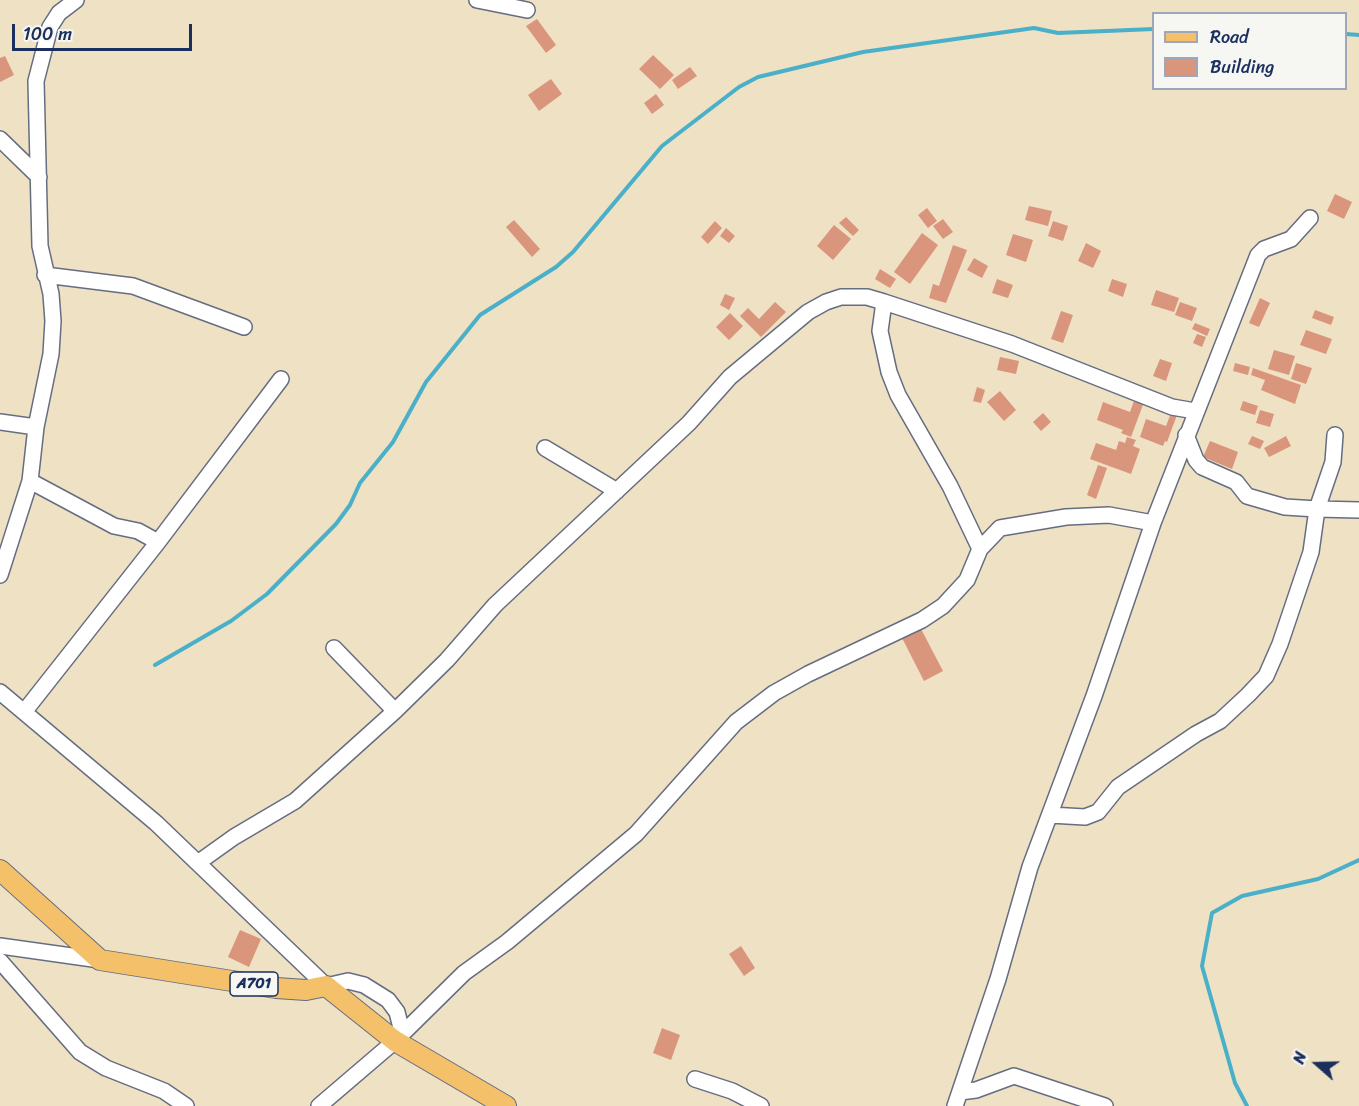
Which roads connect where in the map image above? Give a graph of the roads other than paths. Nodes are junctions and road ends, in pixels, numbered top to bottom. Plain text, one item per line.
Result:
1 (76, 0) edge
2 (477, 0) edge
3 (527, 10) dead end
4 (0, 139) edge
5 (39, 177) junction
6 (1310, 218) dead end
7 (45, 275) junction
8 (884, 302) junction
9 (244, 327) dead end
10 (281, 379) dead end
11 (1195, 411) junction
12 (0, 422) edge
13 (36, 427) junction
14 (1186, 435) junction
15 (1335, 435) dead end
16 (545, 448) dead end
17 (30, 481) junction
18 (617, 491) junction
19 (1317, 509) junction
20 (1359, 510) edge
21 (1154, 523) junction
22 (158, 542) junction
23 (980, 549) junction
24 (0, 575) edge
25 (334, 648) dead end
26 (0, 692) edge
27 (395, 711) junction
28 (24, 712) junction
29 (1050, 815) junction
30 (198, 862) junction
31 (0, 870) edge
32 (7, 947) edge
33 (0, 959) edge
34 (100, 960) junction
35 (326, 986) junction
36 (395, 1041) junction
37 (695, 1079) dead end
38 (957, 1099) edge
39 (186, 1106) edge
40 (319, 1106) edge
41 (506, 1106) edge
42 (761, 1106) edge
43 (1105, 1106) edge

1 - 5 street
2 - 3 street
4 - 5 street
5 - 7 street
6 - 11 street
7 - 9 street
7 - 13 street
8 - 11 street
8 - 18 street
8 - 23 street
10 - 22 street
11 - 14 street
12 - 13 street
13 - 17 street
14 - 19 street
14 - 21 street
15 - 19 street
16 - 18 street
17 - 22 street
17 - 24 street
18 - 27 street
19 - 20 street
19 - 29 street
21 - 23 street
21 - 29 street
22 - 28 street
23 - 36 street
25 - 27 street
26 - 28 street
27 - 30 street
28 - 30 street
29 - 38 street
30 - 35 street
31 - 34 main road
32 - 33 street
32 - 34 street
33 - 39 street
34 - 35 main road, A701
35 - 36 main road
35 - 36 street
36 - 40 street
36 - 41 main road
37 - 42 street
38 - 43 street

